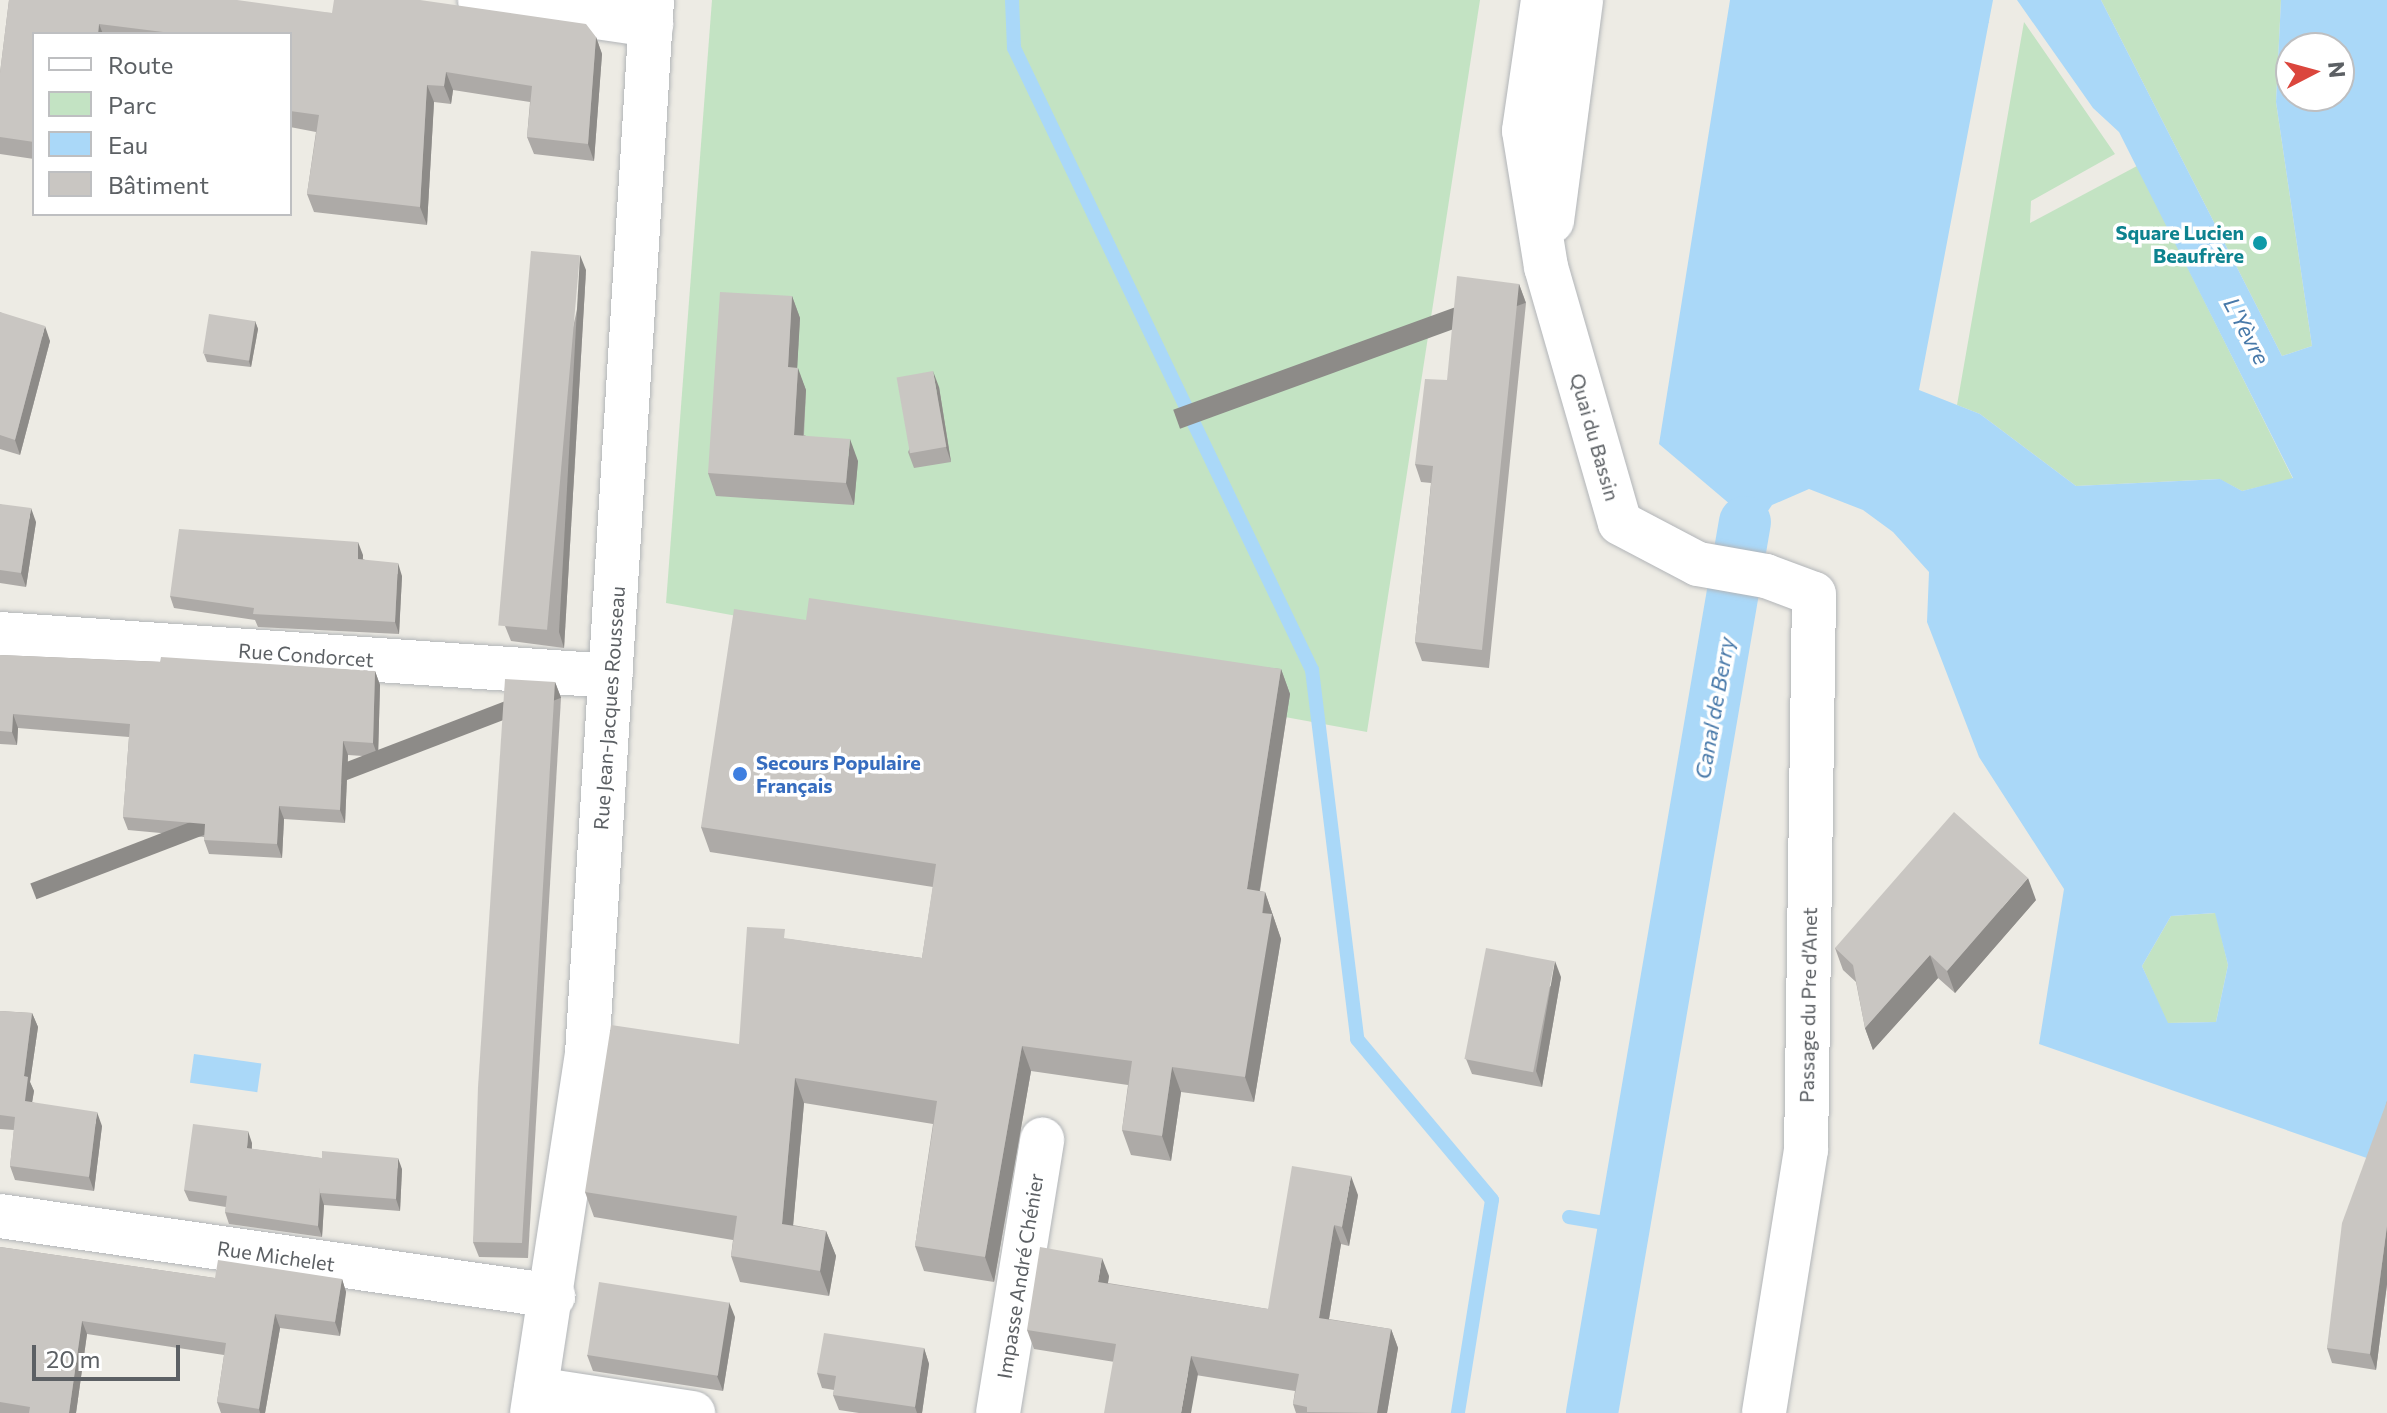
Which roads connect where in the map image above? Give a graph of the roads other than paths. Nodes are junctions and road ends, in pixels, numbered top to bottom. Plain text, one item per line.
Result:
1 (480, 0) edge
2 (1543, 0) edge
3 (1581, 0) edge
4 (652, 12) edge
5 (1546, 267) junction
6 (1814, 594) joint
7 (0, 634) edge
8 (611, 676) junction
9 (1042, 1140) dead end
10 (0, 1216) edge
11 (553, 1296) junction
12 (534, 1401) edge
13 (693, 1413) edge
14 (998, 1413) edge
15 (1764, 1413) edge

1 - 4 street
2 - 5 street, Quai du Bassin
3 - 5 street, Quai du Bassin
4 - 8 street, Rue Jean-Jacques Rousseau
5 - 6 street, Quai du Bassin
6 - 15 street, Passage du Pre d’Anet
7 - 8 street, Rue Condorcet
8 - 11 street, Rue Jean-Jacques Rousseau
9 - 14 street, Impasse André Chénier
10 - 11 street, Rue Michelet
11 - 12 street, Rue Jean-Jacques Rousseau
12 - 13 street

